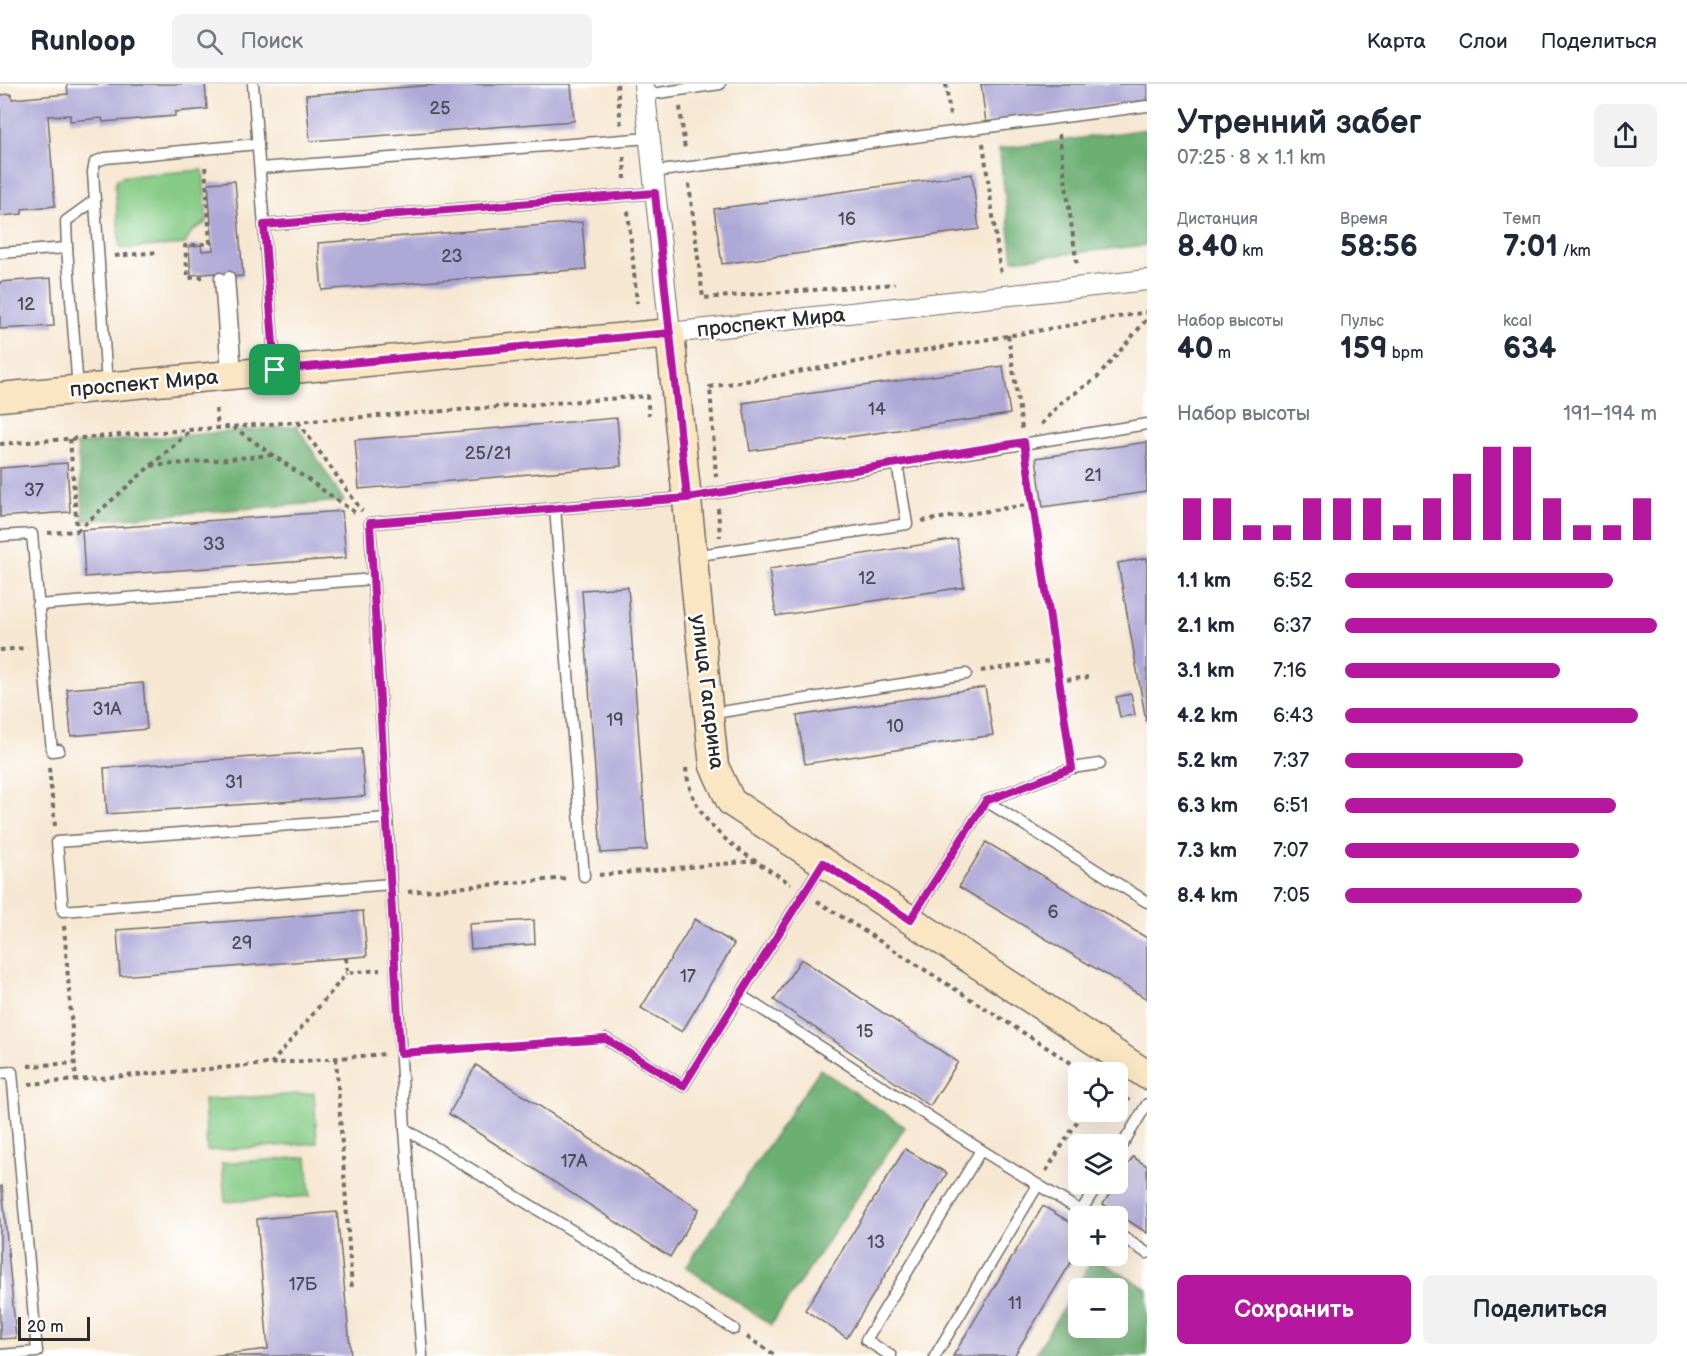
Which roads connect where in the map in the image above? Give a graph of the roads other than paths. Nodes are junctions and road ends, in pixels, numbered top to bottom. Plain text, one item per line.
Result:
1 (254, 84) edge
2 (720, 84) edge
3 (644, 90) edge
4 (1147, 106) edge
5 (649, 138) junction
6 (258, 144) junction
7 (260, 168) junction
8 (653, 172) junction
9 (655, 193) junction
10 (95, 200) junction
11 (264, 225) junction
12 (67, 248) junction
13 (0, 253) edge
14 (224, 278) dead end
15 (1147, 280) edge
16 (670, 333) junction
17 (275, 370) junction
18 (231, 375) junction
19 (107, 386) junction
20 (78, 389) junction
21 (0, 397) edge
22 (1147, 424) edge
23 (897, 463) junction
24 (687, 498) junction
25 (555, 508) junction
26 (0, 536) edge
27 (692, 556) junction
28 (374, 579) junction
29 (37, 605) junction
30 (966, 674) road end
31 (708, 714) junction
32 (59, 750) dead end
33 (1100, 764) dead end
34 (986, 801) junction
35 (387, 818) junction
36 (823, 863) junction
37 (584, 876) road end
38 (391, 888) junction
39 (1147, 902) edge
40 (910, 920) junction
41 (740, 995) junction
42 (606, 1039) road end
43 (0, 1073) edge
44 (1147, 1075) edge
45 (1147, 1104) edge
46 (405, 1129) junction
47 (1128, 1135) edge
48 (981, 1150) junction
49 (1038, 1185) junction
50 (1072, 1206) edge
51 (1128, 1241) edge
52 (1147, 1253) edge
53 (734, 1329) road end
54 (0, 1355) edge
55 (422, 1356) edge
56 (891, 1356) edge
57 (935, 1356) edge

1 - 6 lane
2 - 3 lane
3 - 5 street, улица Гагарина
4 - 8 lane
5 - 7 lane
5 - 8 street, улица Гагарина
6 - 7 lane
6 - 10 lane
7 - 11 lane
8 - 9 street, улица Гагарина
9 - 11 lane
9 - 16 street, улица Гагарина
10 - 12 lane
10 - 19 lane
11 - 17 lane
12 - 13 lane
12 - 20 lane
14 - 18 lane
15 - 16 street, проспект Мира
16 - 17 street, проспект Мира
16 - 24 street, улица Гагарина
17 - 18 street, проспект Мира
18 - 19 street, проспект Мира
19 - 20 street, проспект Мира
20 - 21 street, проспект Мира
22 - 23 lane
23 - 24 lane
23 - 27 lane
24 - 25 lane
24 - 27 street, улица Гагарина
25 - 28 lane
25 - 37 lane
26 - 29 lane
27 - 31 street, улица Гагарина
28 - 29 lane
28 - 35 lane
29 - 32 lane
30 - 31 lane
31 - 36 street, улица Гагарина
33 - 34 lane
34 - 39 lane
34 - 40 lane
35 - 38 lane
35 - 38 lane
36 - 40 street, улица Гагарина
36 - 41 lane
38 - 46 lane
40 - 44 street, улица Гагарина
41 - 42 lane
41 - 48 lane
43 - 54 lane
45 - 47 lane
46 - 53 lane
46 - 55 lane
48 - 49 lane
48 - 56 lane
49 - 50 lane
49 - 57 lane
51 - 52 lane

